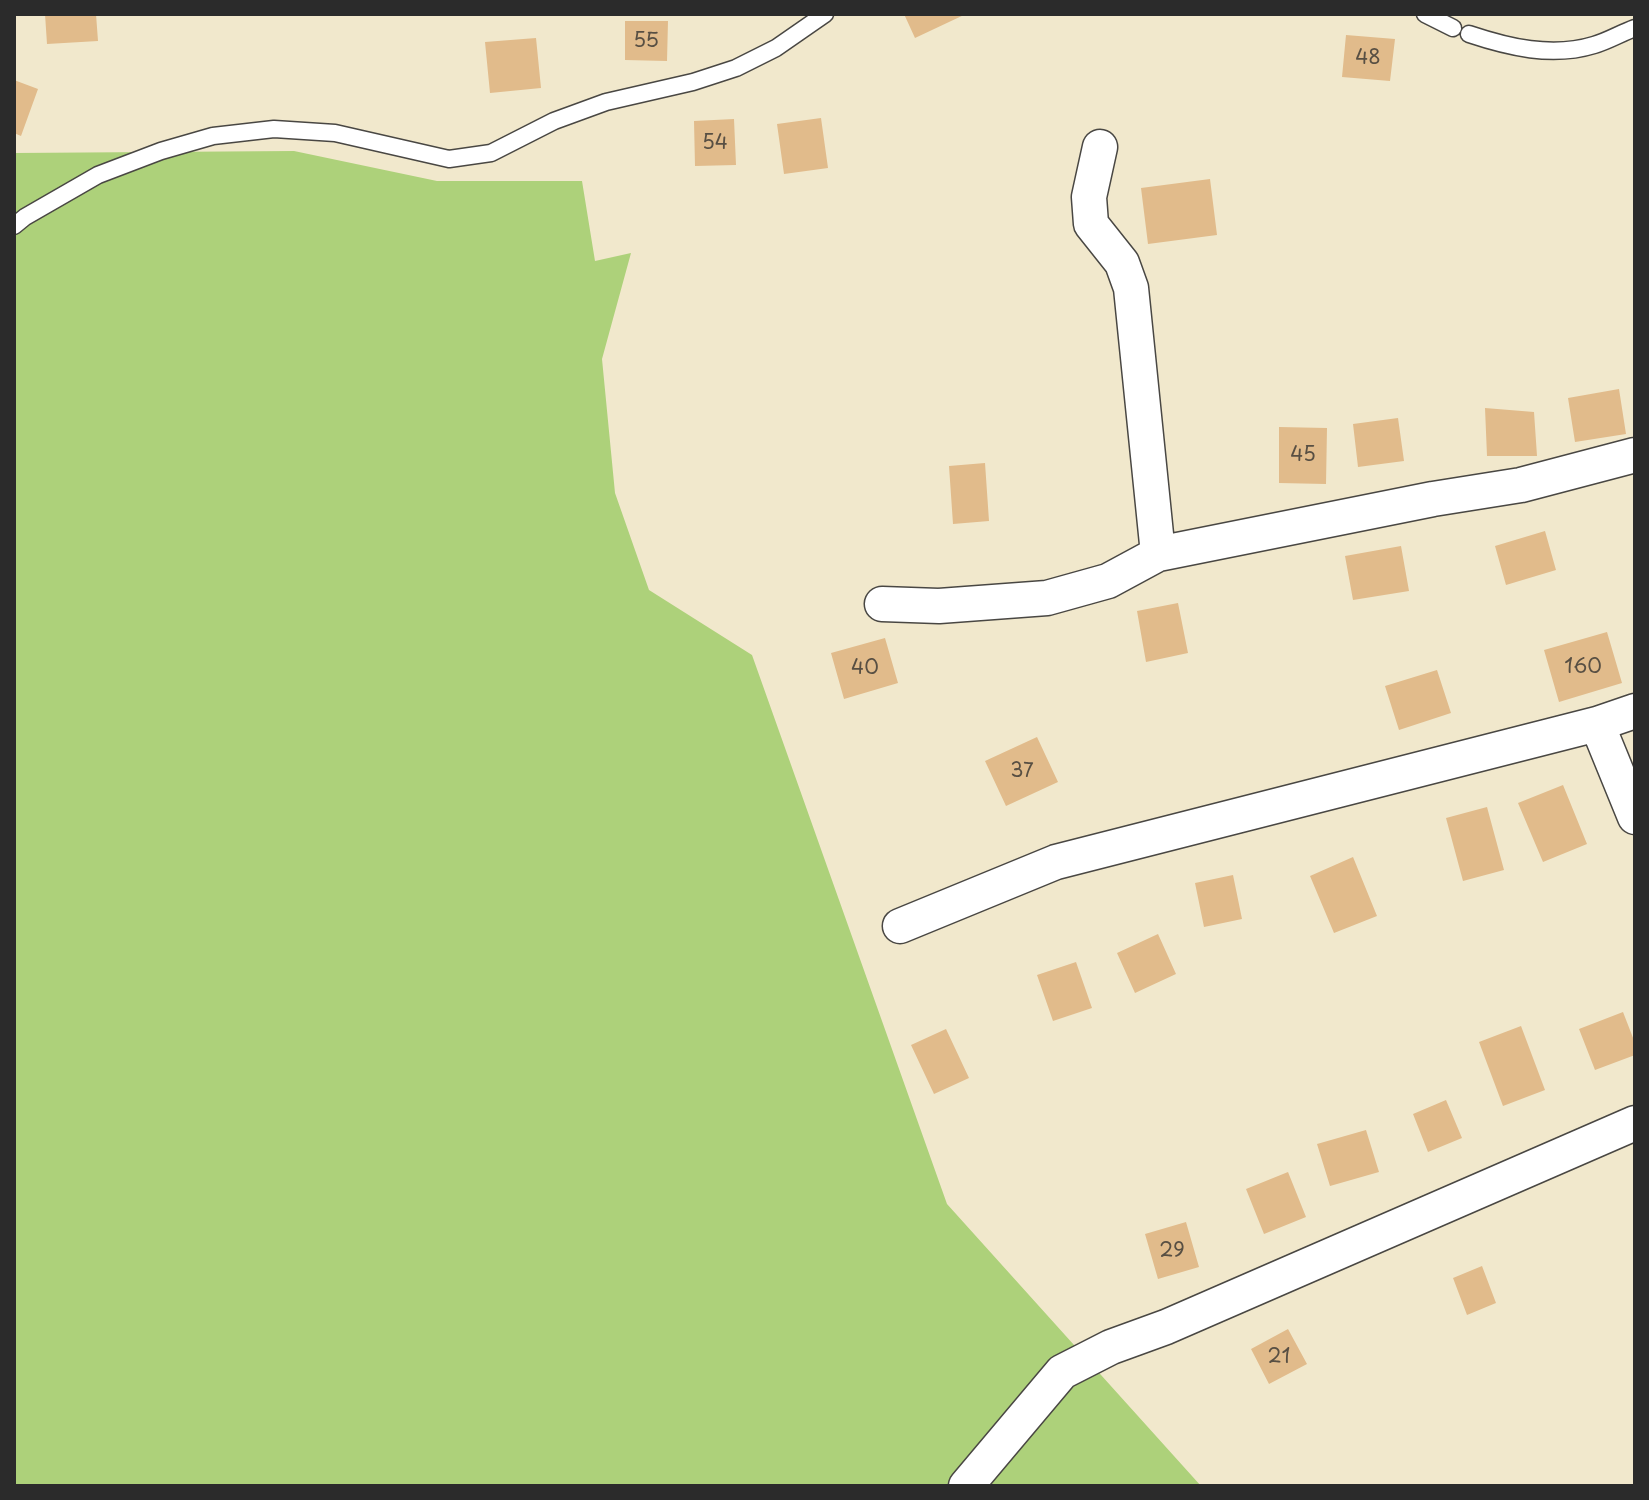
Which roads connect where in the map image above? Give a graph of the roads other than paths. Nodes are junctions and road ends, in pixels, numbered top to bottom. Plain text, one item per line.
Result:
1 (825, 14) edge
2 (1425, 14) edge
3 (1635, 28) edge
4 (1100, 147) dead end
5 (14, 226) edge
6 (1635, 455) edge
7 (1158, 554) junction
8 (882, 604) dead end
9 (1635, 711) edge
10 (1597, 724) junction
11 (1635, 817) edge
12 (900, 926) dead end
13 (1635, 1123) edge
14 (966, 1486) edge

1 - 5 lane
2 - 3 lane
4 - 7 street
6 - 7 street
7 - 8 street
9 - 10 street
10 - 11 street
10 - 12 street
13 - 14 street

